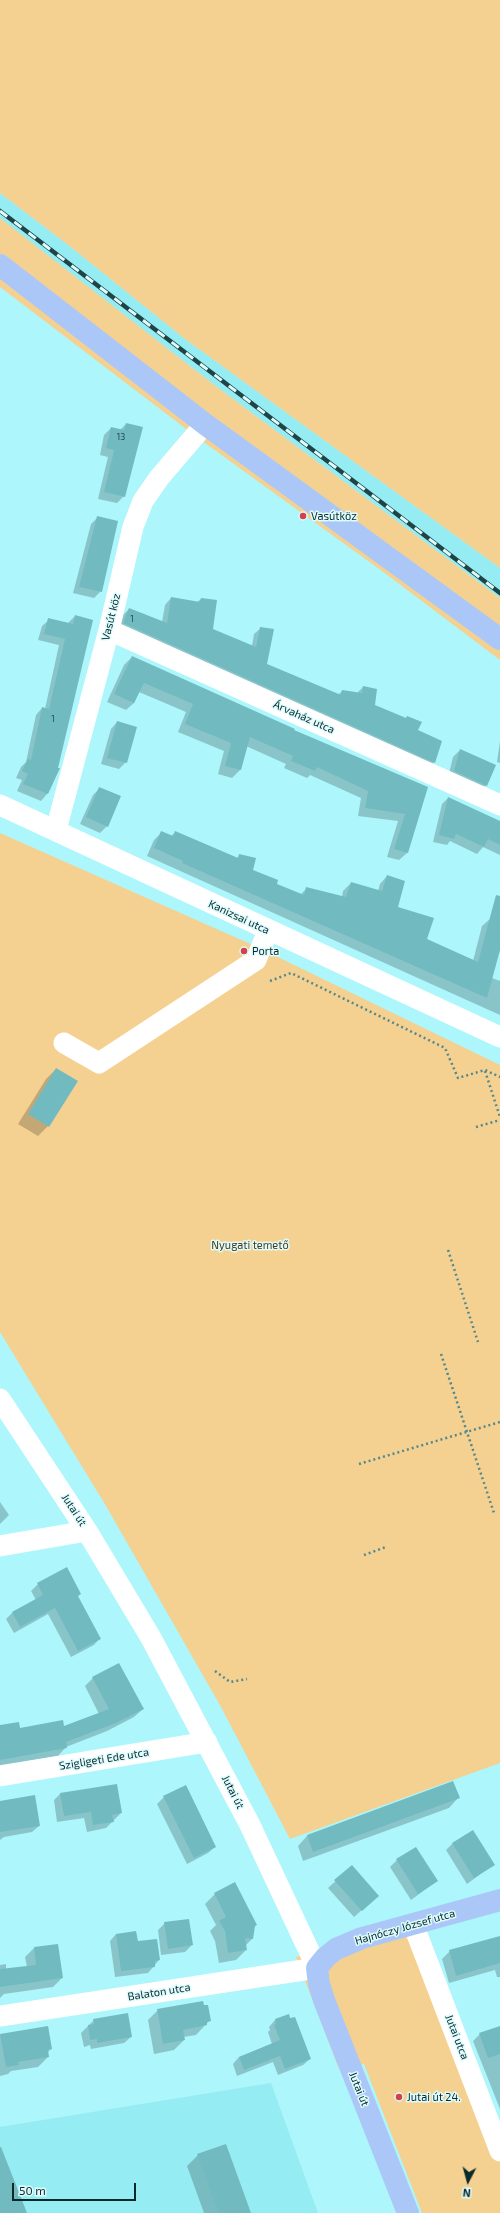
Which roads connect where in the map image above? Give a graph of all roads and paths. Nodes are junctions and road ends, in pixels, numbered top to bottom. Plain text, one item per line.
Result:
1 (0, 265) edge
2 (205, 424) junction
3 (109, 630) junction
4 (500, 639) edge
5 (0, 805) edge
6 (500, 805) edge
7 (56, 830) junction
8 (268, 931) junction
9 (270, 981) dead end
10 (500, 1037) edge
11 (64, 1043) dead end
12 (485, 1070) junction
13 (500, 1077) edge
14 (500, 1118) edge
15 (476, 1127) dead end
16 (448, 1250) dead end
17 (478, 1342) dead end
18 (441, 1354) dead end
19 (0, 1399) edge
20 (500, 1422) edge
21 (467, 1432) junction
22 (359, 1464) dead end
23 (494, 1513) dead end
24 (87, 1531) junction
25 (0, 1546) edge
26 (386, 1547) dead end
27 (364, 1555) dead end
28 (215, 1671) dead end
29 (247, 1679) dead end
30 (207, 1742) junction
31 (0, 1776) edge
32 (500, 1900) edge
33 (413, 1924) junction
34 (318, 1968) junction
35 (0, 2016) edge
36 (500, 2151) edge
37 (408, 2213) edge

1 - 2 main road
2 - 3 street, Vasút köz
2 - 4 main road
3 - 6 street, Árvaház utca
3 - 7 street, Vasút köz
5 - 7 street, Kanizsai utca
7 - 8 street, Kanizsai utca
8 - 10 street, Kanizsai utca
8 - 11 street
9 - 12 path
12 - 13 path
12 - 14 path
14 - 15 path
16 - 17 path
18 - 21 path
19 - 24 street, Jutai út
20 - 21 path
21 - 22 path
21 - 23 path
24 - 25 street
24 - 30 street, Jutai út
26 - 27 path
28 - 29 path
30 - 31 street, Szigligeti Ede utca
30 - 34 street, Jutai út
32 - 33 main road, Hajnóczy József utca
33 - 34 main road, Hajnóczy József utca
33 - 36 street, Jutai utca
34 - 35 street, Balaton utca
34 - 37 main road, Jutai út

